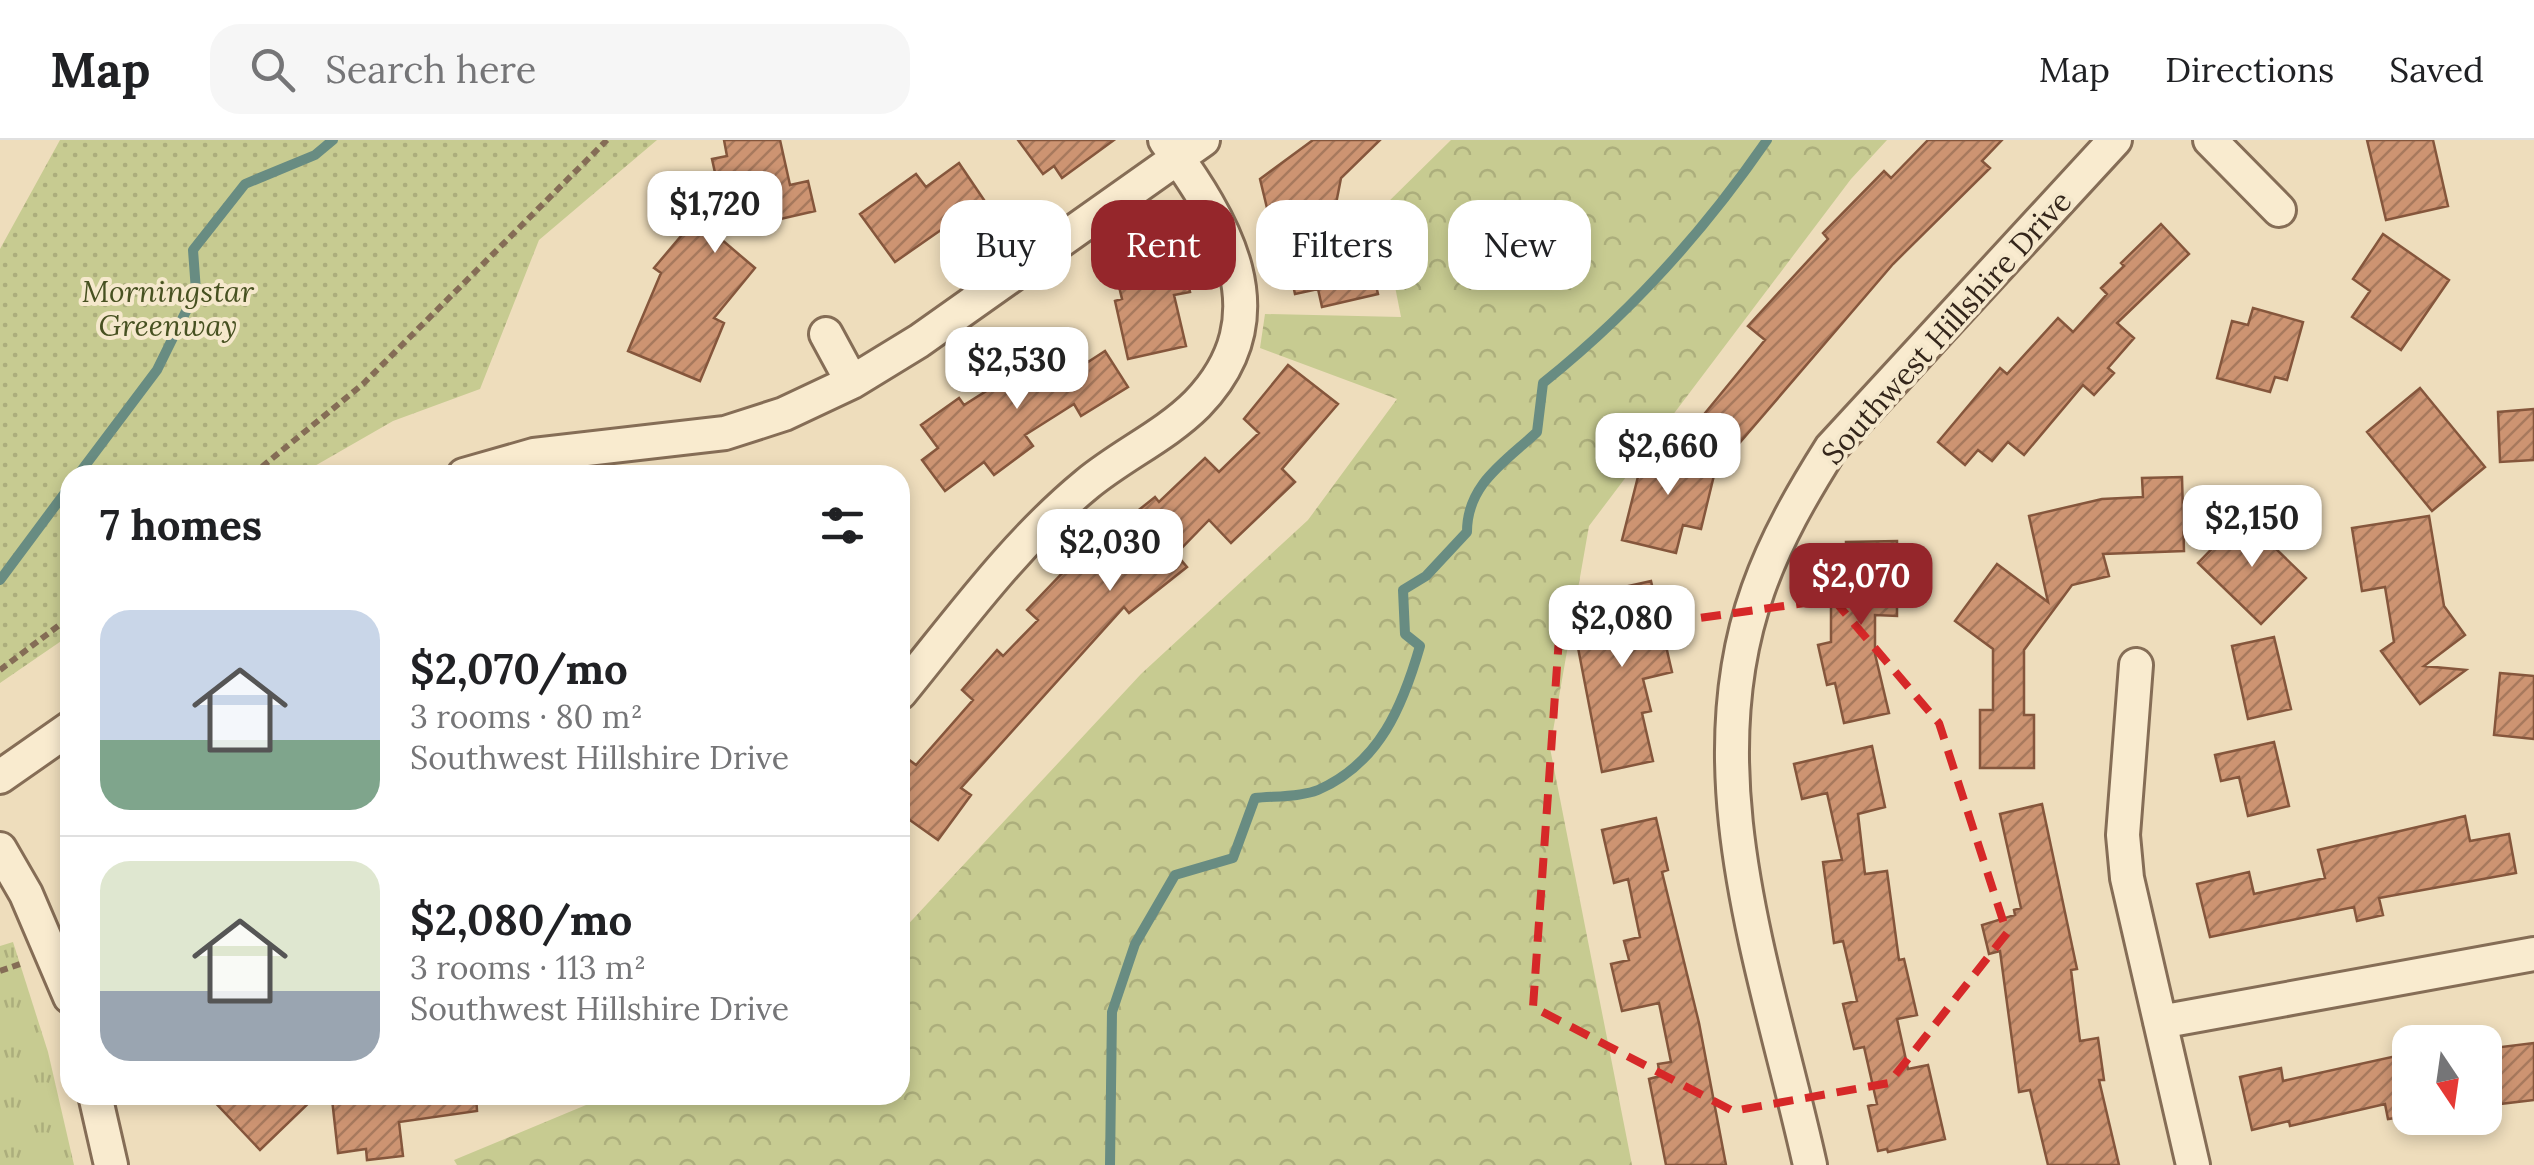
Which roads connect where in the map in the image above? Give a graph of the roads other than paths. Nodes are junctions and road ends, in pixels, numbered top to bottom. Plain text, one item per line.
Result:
1 (2115, 140) edge
2 (2210, 140) edge
3 (1182, 146) edge
4 (2279, 210) dead end
5 (826, 334) dead end
6 (852, 382) junction
7 (499, 465) edge
8 (2136, 665) dead end
9 (910, 680) edge
10 (60, 735) edge
11 (0, 776) edge
12 (0, 849) edge
13 (2534, 954) edge
14 (60, 974) edge
15 (2160, 1022) junction
16 (98, 1105) edge
17 (111, 1165) edge
18 (1810, 1165) edge
19 (2193, 1165) edge

1 - 18 street, Southwest Hillshire Drive
2 - 4 street
3 - 6 street
3 - 9 street
5 - 6 street
6 - 7 street
8 - 15 street
10 - 11 street
12 - 14 street
13 - 15 street
15 - 19 street
16 - 17 street

